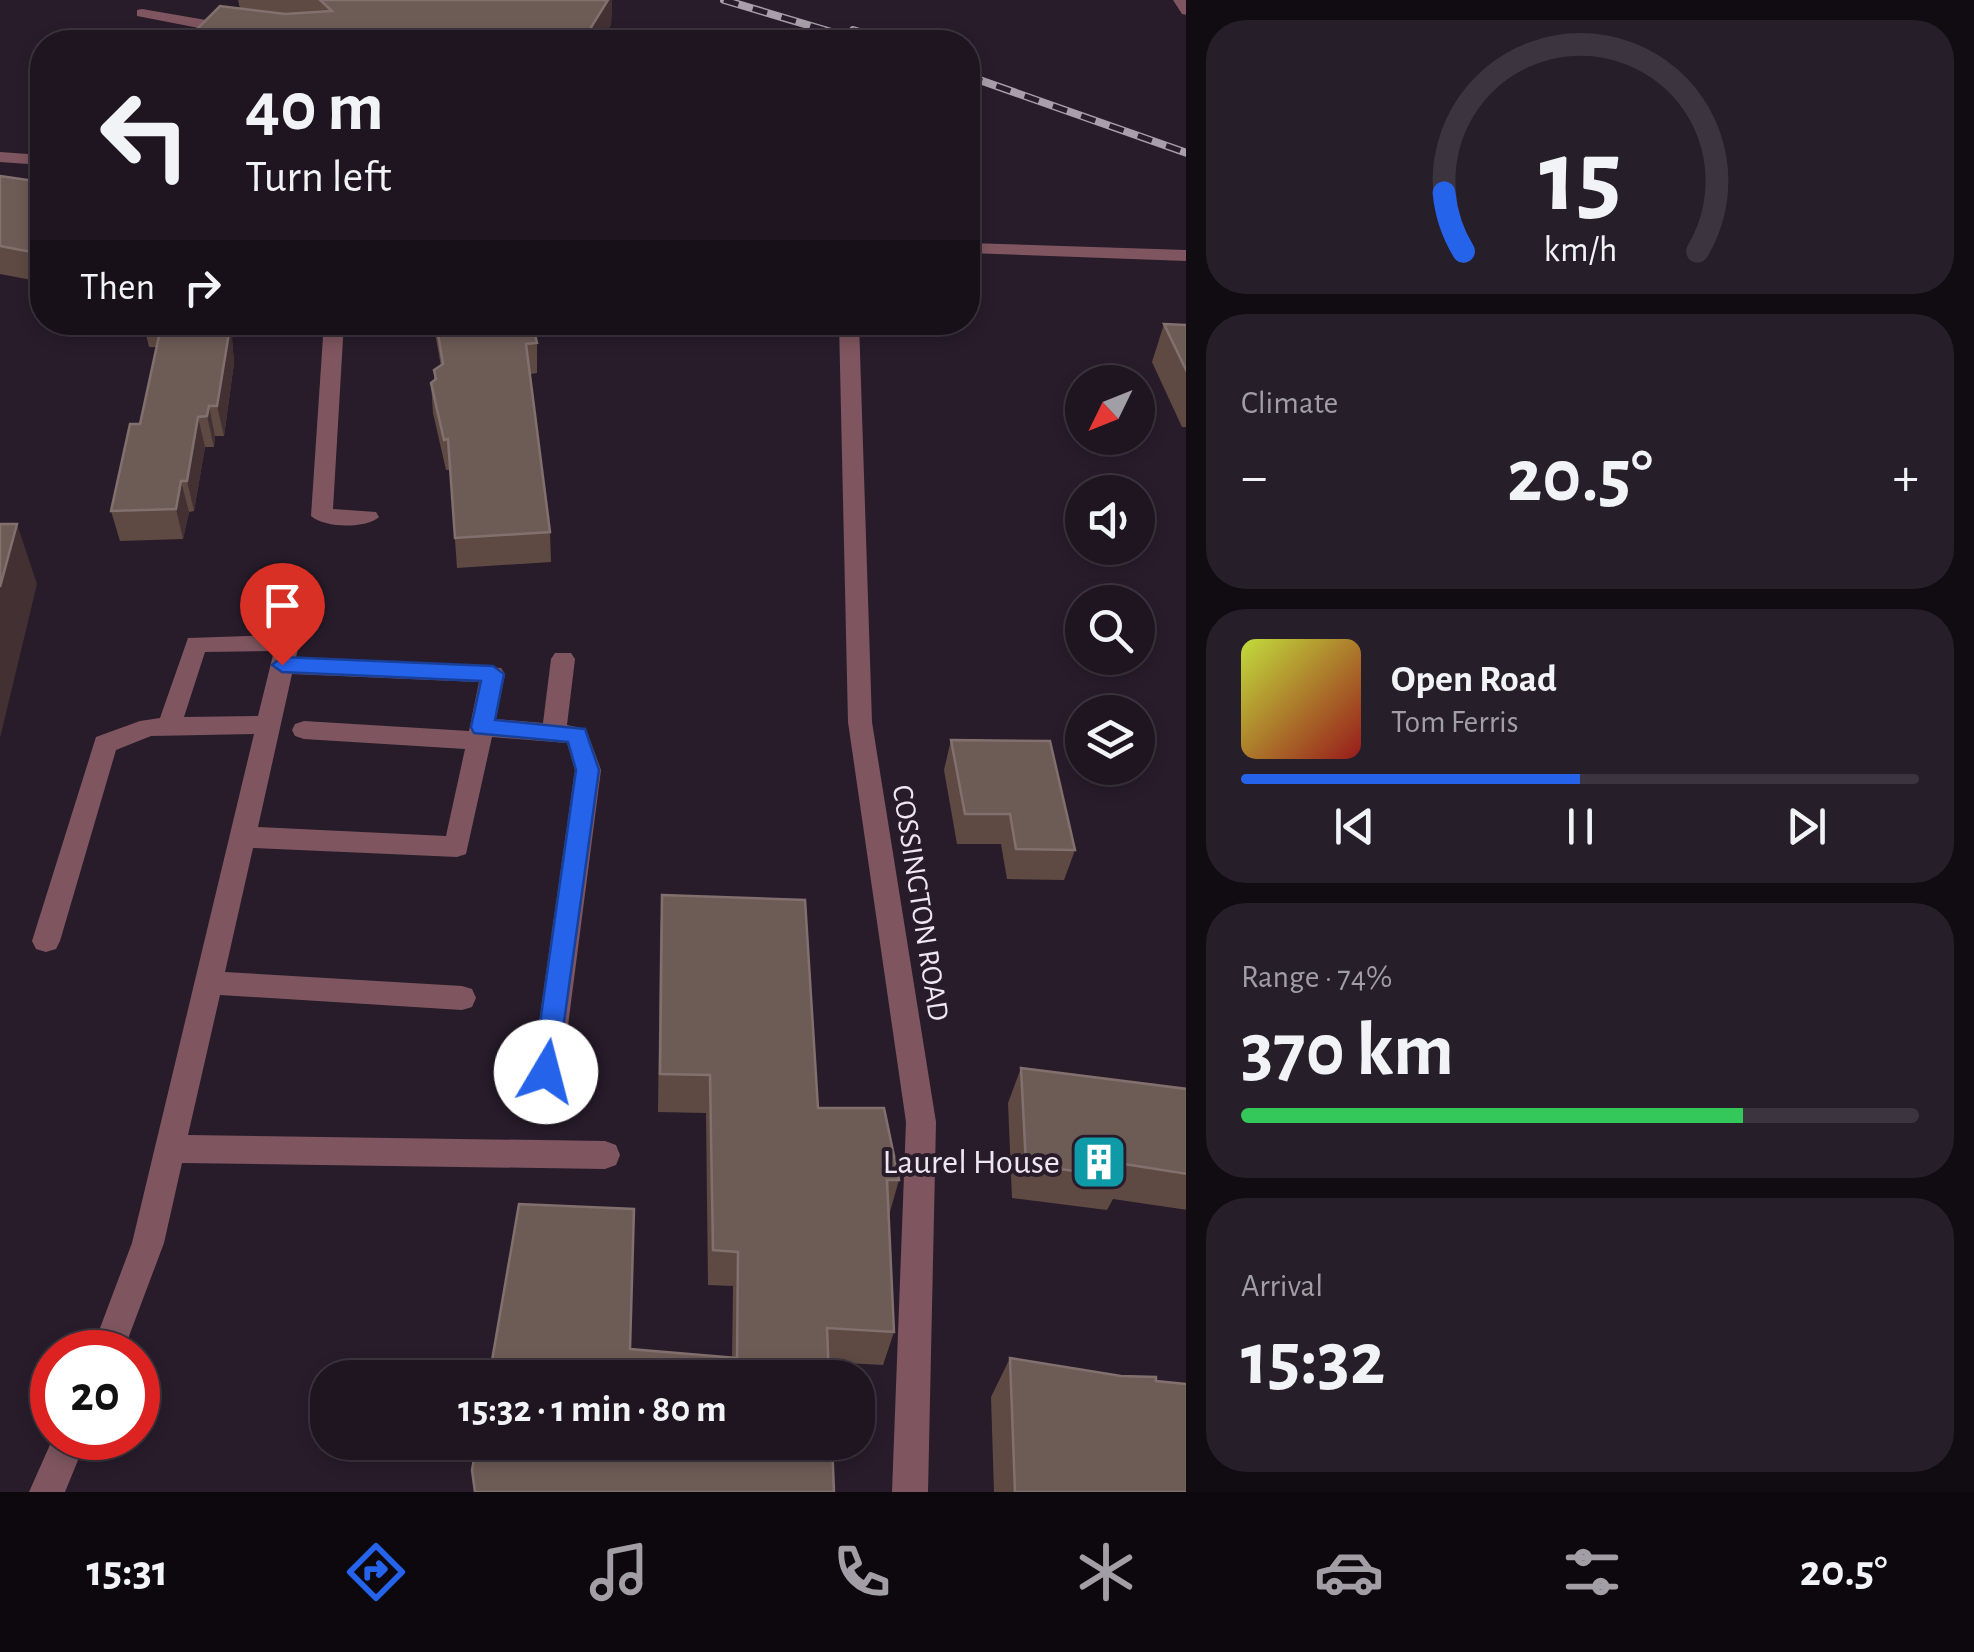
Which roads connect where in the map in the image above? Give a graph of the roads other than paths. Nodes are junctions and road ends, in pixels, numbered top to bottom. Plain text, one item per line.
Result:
1 (1180, 0) edge
2 (1186, 11) edge
3 (142, 13) dead end
4 (199, 25) junction
5 (194, 30) edge
6 (238, 30) edge
7 (0, 157) edge
8 (30, 159) edge
9 (980, 248) edge
10 (1186, 256) edge
11 (333, 335) edge
12 (849, 335) edge
13 (368, 517) dead end
14 (287, 645) junction
15 (563, 659) dead end
16 (269, 725) junction
17 (169, 727) junction
18 (304, 730) dead end
19 (554, 732) junction
20 (481, 734) junction
21 (244, 838) junction
22 (46, 941) dead end
23 (211, 983) junction
24 (462, 998) dead end
25 (546, 1072) dead end
26 (172, 1149) junction
27 (604, 1155) dead end
28 (114, 1330) edge
29 (61, 1460) edge
30 (47, 1492) edge
31 (910, 1492) edge

1 - 2 street
3 - 4 street
4 - 5 street
4 - 6 street
7 - 8 street
9 - 10 street
11 - 13 street
12 - 31 street, COSSINGTON ROAD
14 - 16 street
14 - 17 street
14 - 20 street
15 - 19 street
16 - 17 street
16 - 21 street
17 - 22 street
18 - 20 street
19 - 20 street
19 - 25 street
20 - 21 street
21 - 23 street
23 - 24 street
23 - 26 street
26 - 27 street
26 - 28 street
29 - 30 street

